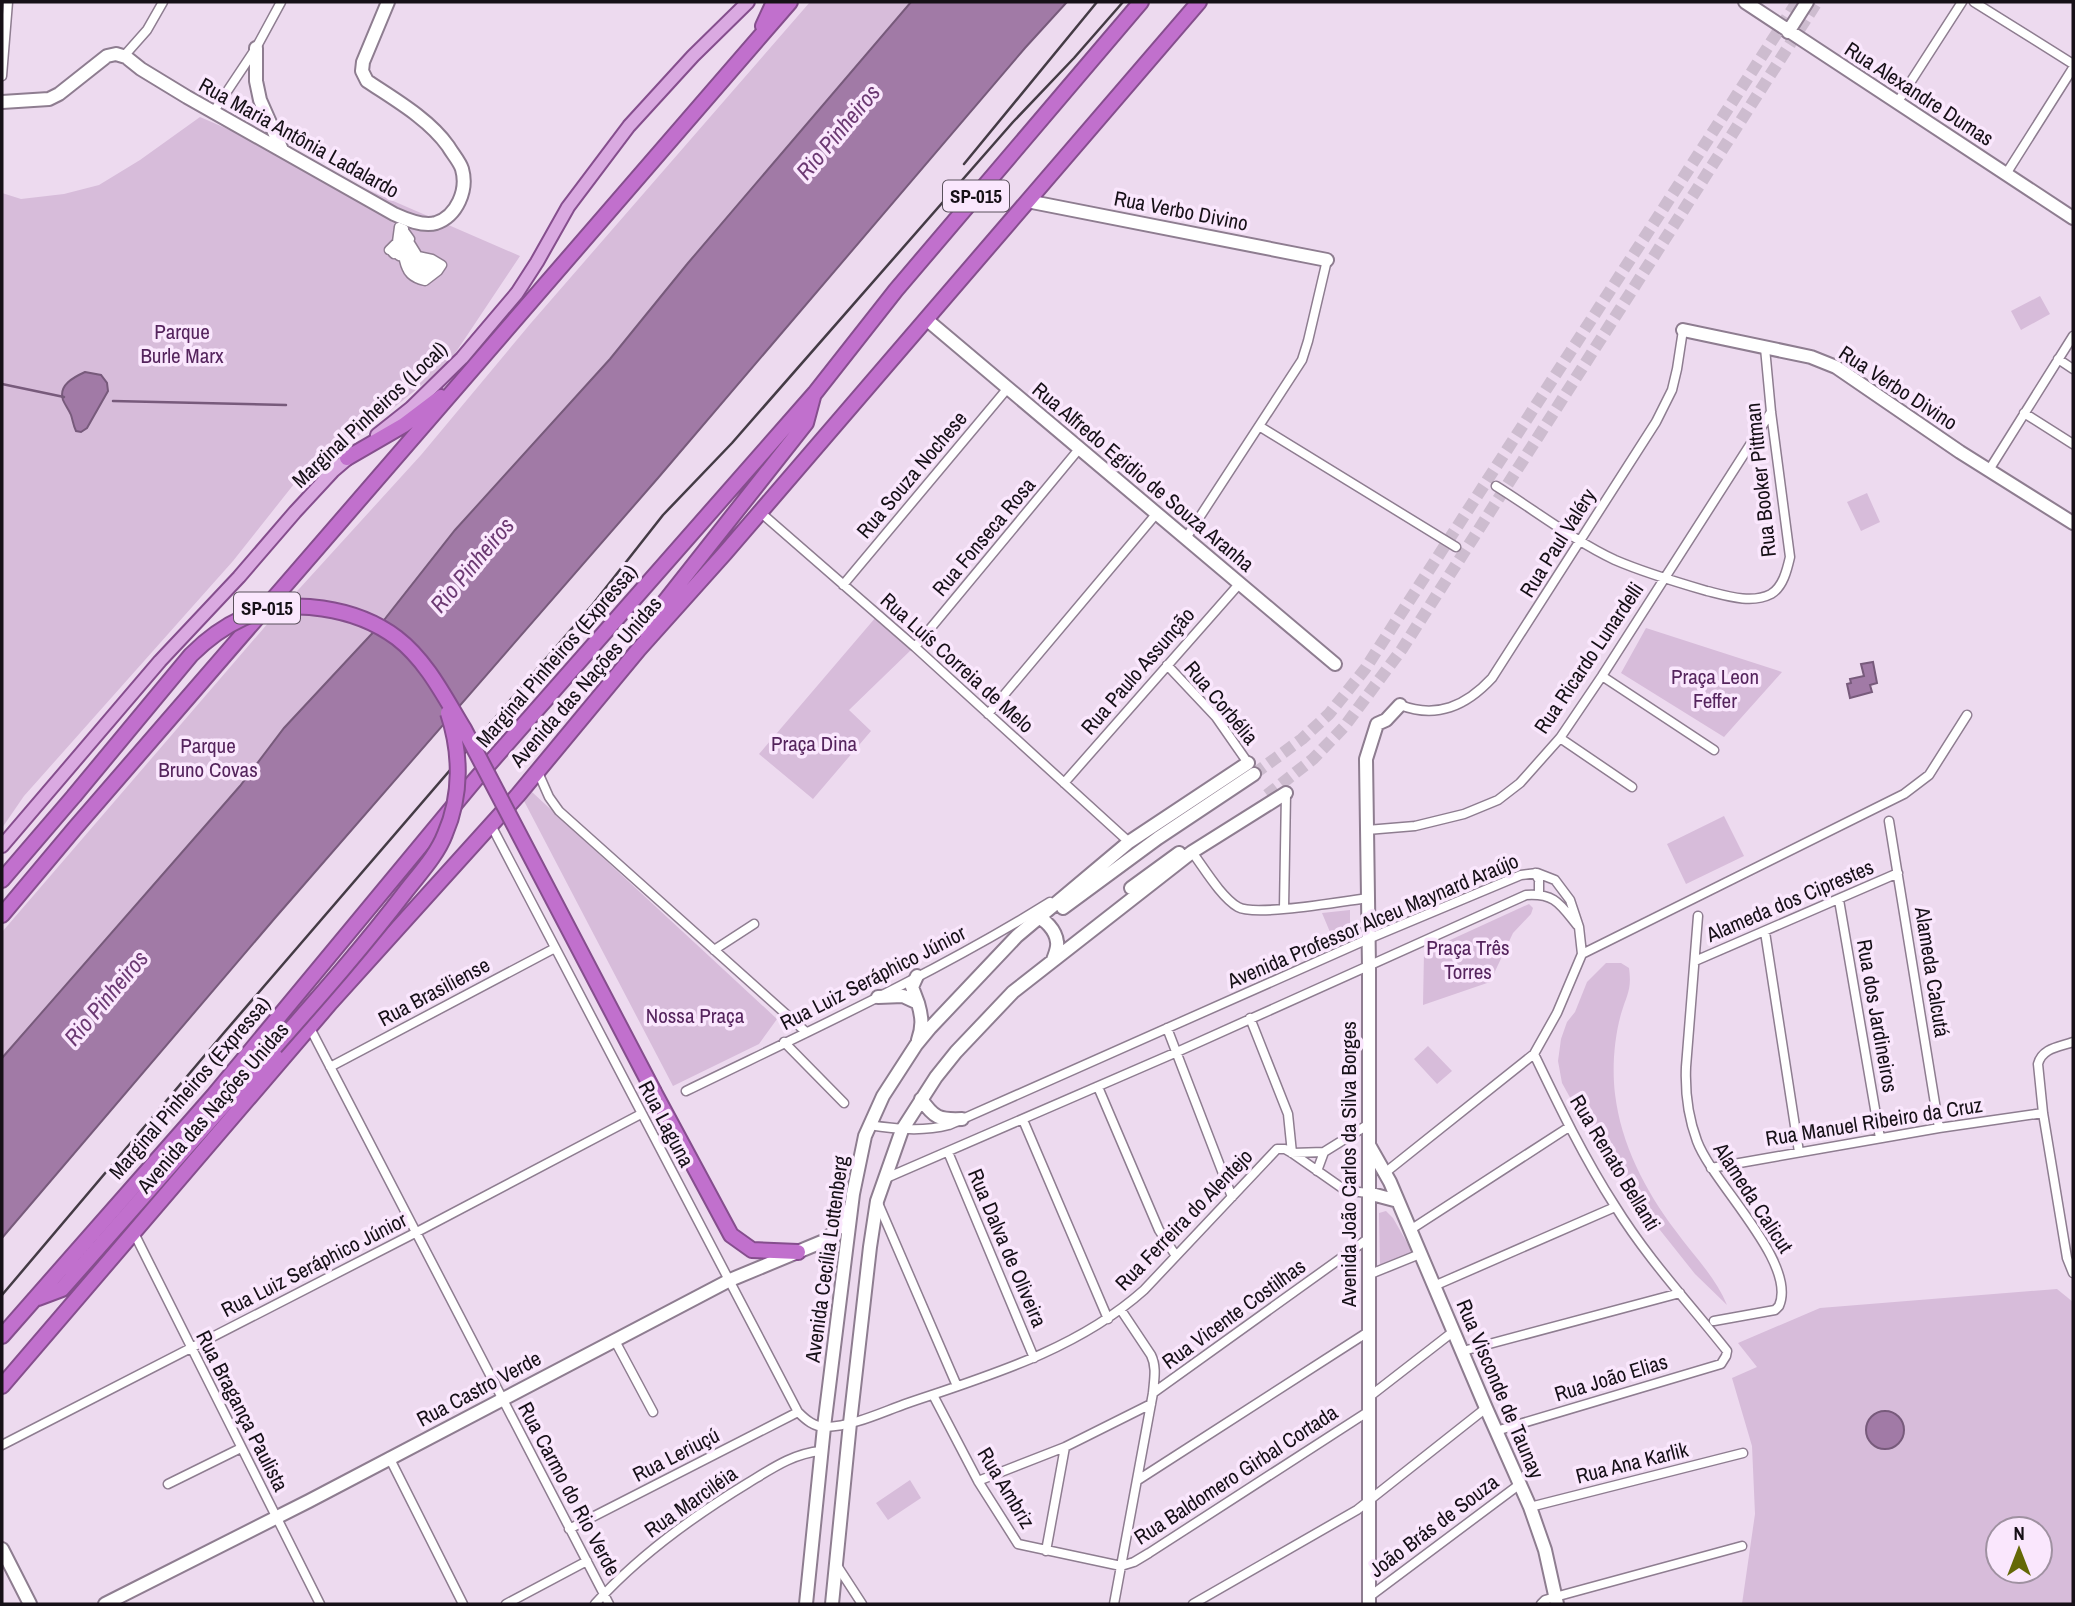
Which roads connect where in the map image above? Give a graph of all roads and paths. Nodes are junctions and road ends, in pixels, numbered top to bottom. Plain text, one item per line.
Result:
1 (8, 2) edge
2 (163, 2) edge
3 (281, 2) edge
4 (388, 2) edge
5 (748, 2) edge
6 (774, 2) edge
7 (790, 2) edge
8 (1141, 2) edge
9 (1199, 2) edge
10 (1745, 2) edge
11 (1807, 2) edge
12 (1962, 2) edge
13 (1974, 2) edge
14 (1788, 32) junction
15 (756, 41) junction
16 (256, 48) junction
17 (124, 56) junction
18 (2073, 66) edge
19 (2, 76) edge
20 (2, 102) edge
21 (1897, 103) junction
22 (214, 111) junction
23 (282, 150) junction
24 (2006, 174) junction
25 (1027, 201) junction
26 (2073, 218) edge
27 (389, 250) dead end
28 (1327, 260) joint
29 (411, 267) junction
30 (926, 319) junction
31 (1683, 330) joint
32 (2073, 336) edge
33 (1765, 348) junction
34 (2059, 359) junction
35 (2073, 369) edge
36 (462, 382) junction
37 (1007, 389) junction
38 (815, 393) junction
39 (1771, 412) junction
40 (2024, 413) junction
41 (1259, 426) junction
42 (2073, 444) edge
43 (1079, 449) junction
44 (348, 458) junction
45 (1989, 470) junction
46 (1496, 486) dead end
47 (760, 512) junction
48 (1157, 513) junction
49 (2073, 523) edge
50 (1186, 538) junction
51 (1581, 540) junction
52 (1456, 547) dead end
53 (1664, 579) junction
54 (1240, 583) junction
55 (843, 585) junction
56 (915, 647) junction
57 (639, 649) junction
58 (1335, 664) dead end
59 (1167, 665) junction
60 (1602, 676) junction
61 (439, 688) junction
62 (1400, 705) joint
63 (988, 714) junction
64 (1967, 715) dead end
65 (1560, 738) junction
66 (1714, 750) dead end
67 (1251, 769) junction
68 (537, 771) junction
69 (1064, 783) junction
70 (1632, 787) dead end
71 (1286, 793) joint
72 (1267, 795) tunnel mouth
73 (1889, 821) dead end
74 (491, 825) junction
75 (1367, 831) junction
76 (5, 840) edge
77 (1129, 842) junction
78 (1192, 852) junction
79 (1535, 873) junction
80 (1898, 873) junction
81 (2, 880) edge
82 (1539, 894) junction
83 (1566, 895) junction
84 (1368, 898) junction
85 (1839, 900) junction
86 (1558, 903) junction
87 (1284, 908) junction
88 (2, 915) edge
89 (1698, 916) dead end
90 (1038, 918) junction
91 (754, 924) dead end
92 (1578, 928) junction
93 (1093, 929) junction
94 (1765, 932) junction
95 (1368, 939) junction
96 (555, 948) junction
97 (714, 950) junction
98 (1581, 954) junction
99 (1053, 960) junction
100 (1695, 961) junction
101 (1369, 967) junction
102 (917, 976) junction
103 (878, 998) junction
104 (918, 1003) junction
105 (1250, 1018) junction
106 (310, 1028) junction
107 (1167, 1028) junction
108 (806, 1032) junction
109 (784, 1042) junction
110 (2073, 1042) edge
111 (916, 1045) junction
112 (1177, 1052) junction
113 (1534, 1054) junction
114 (330, 1067) junction
115 (1098, 1087) junction
116 (686, 1091) dead end
117 (921, 1100) junction
118 (844, 1103) dead end
119 (2043, 1113) junction
120 (641, 1114) junction
121 (962, 1119) junction
122 (1023, 1120) junction
123 (1369, 1124) junction
124 (869, 1125) junction
125 (1569, 1127) junction
126 (1939, 1128) junction
127 (902, 1130) junction
128 (1880, 1138) junction
129 (1369, 1144) junction
130 (948, 1152) junction
131 (1324, 1152) junction
132 (1799, 1152) junction
133 (1292, 1153) junction
134 (1711, 1168) junction
135 (1317, 1171) junction
136 (1386, 1172) junction
137 (884, 1179) junction
138 (1368, 1193) junction
139 (853, 1194) junction
140 (1232, 1197) junction
141 (877, 1201) junction
142 (1398, 1201) junction
143 (1615, 1207) junction
144 (1410, 1230) junction
145 (134, 1233) junction
146 (415, 1233) junction
147 (1369, 1238) junction
148 (798, 1252) junction
149 (1420, 1254) junction
150 (1176, 1256) junction
151 (2073, 1273) edge
152 (1368, 1275) junction
153 (730, 1280) junction
154 (1434, 1286) junction
155 (1680, 1293) junction
156 (34, 1300) junction
157 (1121, 1310) junction
158 (1108, 1319) junction
159 (1714, 1321) dead end
160 (1368, 1332) junction
161 (1454, 1332) junction
162 (2, 1336) edge
163 (614, 1339) junction
164 (191, 1348) junction
165 (1463, 1351) junction
166 (1727, 1351) joint
167 (1034, 1358) junction
168 (2, 1385) edge
169 (957, 1386) junction
170 (1153, 1393) junction
171 (933, 1395) junction
172 (1369, 1397) junction
173 (503, 1399) junction
174 (1151, 1404) junction
175 (1486, 1408) junction
176 (1369, 1411) junction
177 (653, 1412) dead end
178 (798, 1412) junction
179 (850, 1423) junction
180 (824, 1427) junction
181 (1496, 1431) junction
182 (2, 1445) edge
183 (1065, 1447) junction
184 (241, 1448) junction
185 (821, 1451) junction
186 (1743, 1453) dead end
187 (389, 1457) junction
188 (978, 1480) junction
189 (1138, 1480) junction
190 (169, 1484) dead end
191 (1520, 1484) junction
192 (1368, 1502) junction
193 (1530, 1507) junction
194 (276, 1517) junction
195 (569, 1529) junction
196 (1742, 1545) dead end
197 (2, 1549) edge
198 (1046, 1551) junction
199 (587, 1561) junction
200 (836, 1564) junction
201 (1121, 1566) junction
202 (604, 1594) junction
203 (1369, 1600) edge
204 (1556, 1600) edge
205 (30, 1604) edge
206 (105, 1604) edge
207 (320, 1604) edge
208 (463, 1604) edge
209 (506, 1604) edge
210 (595, 1604) edge
211 (609, 1604) edge
212 (806, 1604) edge
213 (832, 1604) edge
214 (862, 1604) edge
215 (1114, 1604) edge
216 (1193, 1604) edge
217 (1541, 1604) edge

1 - 19 street
2 - 17 street
3 - 16 street
4 - 23 street, Rua Maria Antônia Ladalardo
5 - 44 main road, Marginal Pinheiros (Local)
6 - 15 highway
7 - 15 highway, SP-015
8 - 38 highway, Marginal Pinheiros (Expressa) / SP-015
9 - 25 highway, Avenida das Nações Unidas
10 - 14 street, Rua Alexandre Dumas
11 - 14 street
12 - 21 street
13 - 18 street
14 - 21 street, Rua Alexandre Dumas
15 - 36 highway, SP-015
16 - 22 street
16 - 23 street
17 - 20 street
17 - 22 street, Rua Maria Antônia Ladalardo
18 - 24 street
21 - 24 street, Rua Alexandre Dumas
22 - 23 street, Rua Maria Antônia Ladalardo
24 - 26 street, Rua Alexandre Dumas
25 - 28 street, Rua Verbo Divino
25 - 30 highway, Avenida das Nações Unidas
27 - 29 street
28 - 41 street
29 - 29 street
30 - 37 street, Rua Alfredo Egidio de Souza Aranha
30 - 47 highway, Avenida das Nações Unidas
31 - 33 street, Rua Verbo Divino
31 - 51 street, Rua Paul Valéry
32 - 34 street
33 - 39 street, Rua Booker Pittman
33 - 45 street, Rua Verbo Divino
34 - 35 street
34 - 40 street
36 - 44 highway
36 - 88 highway, SP-015
37 - 43 street, Rua Alfredo Egidio de Souza Aranha
37 - 55 street, Rua Souza Nochese
38 - 57 highway
38 - 156 highway, Marginal Pinheiros (Expressa) / SP-015
39 - 53 street, Rua Ricardo Lunardelli
39 - 53 street, Rua Booker Pittman
40 - 42 street
40 - 45 street
41 - 50 street
41 - 52 street
43 - 48 street, Rua Alfredo Egidio de Souza Aranha
43 - 56 street, Rua Fonseca Rosa
44 - 76 main road, Marginal Pinheiros (Local)
45 - 49 street, Rua Verbo Divino
46 - 51 street, Rua Booker Pittman
47 - 55 street, Rua Luís Correia de Melo
47 - 57 highway, Avenida das Nações Unidas
48 - 50 street, Rua Alfredo Egidio de Souza Aranha
48 - 63 street
50 - 54 street, Rua Alfredo Egidio de Souza Aranha
51 - 53 street, Rua Booker Pittman
51 - 62 street, Rua Paul Valéry
53 - 60 street, Rua Ricardo Lunardelli
54 - 58 street, Rua Alfredo Egidio de Souza Aranha
54 - 59 street, Rua Paulo Assunção
55 - 56 street, Rua Luís Correia de Melo
56 - 63 street, Rua Luís Correia de Melo
57 - 68 highway, Avenida das Nações Unidas
59 - 67 street, Rua Corbélia
59 - 69 street, Rua Paulo Assunção
60 - 65 street, Rua Ricardo Lunardelli
60 - 66 street
61 - 81 highway, bridge
61 - 148 highway, bridge
61 - 156 highway, bridge
62 - 75 street, Avenida João Carlos da Silva Borges
63 - 69 street, Rua Luís Correia de Melo
64 - 98 street
65 - 70 street
65 - 75 street, Rua Ricardo Lunardelli
67 - 77 street
67 - 90 street
68 - 74 highway, Avenida das Nações Unidas
68 - 97 street
69 - 77 street, Rua Luís Correia de Melo
71 - 78 street, Avenida Cecília Lottenberg
71 - 87 street
72 - 93 street
73 - 80 street, Alameda Calcutá
74 - 96 street, Rua Laguna
74 - 106 highway, Avenida das Nações Unidas
75 - 84 street, Avenida João Carlos da Silva Borges
77 - 90 street
78 - 87 street
78 - 93 street, Avenida Cecília Lottenberg
79 - 82 street
79 - 83 street, Avenida Professor Alceu Maynard Araújo
79 - 95 street, Avenida Professor Alceu Maynard Araújo
80 - 85 street, Alameda dos Ciprestes
80 - 126 street, Alameda Calcutá
82 - 86 street, Avenida Professor Alceu Maynard Araújo
82 - 101 street, Avenida Professor Alceu Maynard Araújo
83 - 86 street
83 - 92 street
84 - 87 street
84 - 95 street, Avenida João Carlos da Silva Borges
85 - 94 street, Alameda dos Ciprestes
85 - 128 street, Rua dos Jardineiros
86 - 92 street, Avenida Professor Alceu Maynard Araújo
89 - 100 street, Alameda Calicut
90 - 99 street
90 - 102 street, Rua Luiz Seráphico Júnior
90 - 111 street, Avenida Cecília Lottenberg
91 - 97 street
92 - 98 street
93 - 99 street, Avenida Cecília Lottenberg
94 - 100 street, Alameda dos Ciprestes
94 - 132 street
95 - 101 street, Avenida João Carlos da Silva Borges
95 - 107 street, Avenida Professor Alceu Maynard Araújo
96 - 114 street, Rua Brasiliense
96 - 120 street, Rua Laguna
97 - 108 street
98 - 113 street
99 - 117 street, Avenida Cecília Lottenberg
100 - 134 street, Alameda Calicut
101 - 105 street, Avenida Professor Alceu Maynard Araújo
101 - 123 street, Avenida João Carlos da Silva Borges
102 - 103 street, Rua Luiz Seráphico Júnior
102 - 104 street
103 - 104 street
103 - 108 street, Rua Luiz Seráphico Júnior
104 - 111 street
105 - 112 street, Avenida Professor Alceu Maynard Araújo
105 - 133 street
106 - 114 street, Rua Carmo do Rio Verde
106 - 145 highway, Avenida das Nações Unidas
107 - 112 street
107 - 121 street, Avenida Professor Alceu Maynard Araújo
108 - 109 street, Rua Luiz Seráphico Júnior
109 - 116 street, Rua Luiz Seráphico Júnior
109 - 118 street
110 - 119 street
111 - 124 street, Avenida Cecília Lottenberg
112 - 115 street, Avenida Professor Alceu Maynard Araújo
112 - 140 street
113 - 125 street, Rua Renato Bellanti
113 - 136 street
114 - 146 street, Rua Carmo do Rio Verde
115 - 122 street, Avenida Professor Alceu Maynard Araújo
115 - 150 street
117 - 121 street
117 - 127 street, Avenida Cecília Lottenberg
119 - 126 street, Rua Manuel Ribeiro da Cruz
119 - 151 street
120 - 146 street, Rua Luiz Seráphico Júnior
120 - 153 street, Rua Laguna
121 - 127 street, Avenida Professor Alceu Maynard Araújo
122 - 130 street, Avenida Professor Alceu Maynard Araújo
122 - 158 street
123 - 129 street, Avenida João Carlos da Silva Borges
123 - 131 street
124 - 127 street, Avenida Professor Alceu Maynard Araújo
124 - 139 street, Avenida Cecília Lottenberg
125 - 143 street, Rua Renato Bellanti
125 - 144 street
126 - 128 street, Rua Manuel Ribeiro da Cruz
127 - 137 street, Avenida Cecília Lottenberg
128 - 132 street, Rua Manuel Ribeiro da Cruz
129 - 136 street, Rua Visconde de Taunay
129 - 138 street, Avenida João Carlos da Silva Borges
130 - 137 street, Avenida Professor Alceu Maynard Araújo
130 - 167 street, Rua Dalva de Oliveira
131 - 133 street
131 - 135 street
132 - 134 street, Rua Manuel Ribeiro da Cruz
133 - 135 street
133 - 140 street, Rua Ferreira do Alentejo
134 - 159 street, Alameda Calicut
135 - 138 street
136 - 142 street, Rua Visconde de Taunay
137 - 141 street, Avenida Cecília Lottenberg
138 - 142 street
138 - 147 street, Avenida João Carlos da Silva Borges
139 - 148 street, Rua Castro Verde
139 - 180 street, Avenida Cecília Lottenberg
140 - 150 street, Rua Ferreira do Alentejo
141 - 169 street
141 - 179 street, Avenida Cecília Lottenberg
142 - 144 street, Rua Visconde de Taunay
143 - 154 street
143 - 155 street, Rua Renato Bellanti
144 - 149 street, Rua Visconde de Taunay
145 - 164 street, Rua Bragança Paulista
145 - 168 highway, Avenida das Nações Unidas
146 - 164 street, Rua Luiz Seráphico Júnior
146 - 173 street, Rua Carmo do Rio Verde
147 - 152 street, Avenida João Carlos da Silva Borges
147 - 170 street, Rua Vicente Costilhas
148 - 153 street, Rua Castro Verde
149 - 152 street
149 - 154 street, Rua Visconde de Taunay
150 - 157 street, Rua Ferreira do Alentejo
152 - 160 street, Avenida João Carlos da Silva Borges
153 - 163 street, Rua Castro Verde
153 - 178 street, Rua Laguna
154 - 161 street, Rua Visconde de Taunay
155 - 165 street
155 - 166 street, Rua Renato Bellanti
156 - 162 highway, Marginal Pinheiros (Expressa) / SP-015
157 - 158 street, Rua Ferreira do Alentejo
157 - 170 street
158 - 167 street, Rua Ferreira do Alentejo
160 - 172 street, Avenida João Carlos da Silva Borges
160 - 189 street
161 - 165 street, Rua Visconde de Taunay
161 - 172 street
163 - 173 street, Rua Castro Verde
163 - 177 street
164 - 182 street, Rua Luiz Seráphico Júnior
164 - 184 street, Rua Bragança Paulista
165 - 175 street, Rua Visconde de Taunay
166 - 181 street, Rua João Elias
167 - 169 street, Rua Ferreira do Alentejo
169 - 171 street, Rua Ferreira do Alentejo
170 - 174 street
171 - 179 street, Rua Ferreira do Alentejo
171 - 188 street, Rua Ambriz
172 - 176 street, Avenida João Carlos da Silva Borges
173 - 187 street, Rua Castro Verde
173 - 195 street, Rua Carmo do Rio Verde
174 - 183 street
174 - 189 street
175 - 181 street, Rua Visconde de Taunay
175 - 192 street
176 - 192 street, Avenida João Carlos da Silva Borges
176 - 201 street, Rua Baldomero Girbal Cortada
178 - 180 street
178 - 195 street, Rua Leriuçú
179 - 180 street, Rua Ferreira do Alentejo
179 - 200 street, Avenida Cecília Lottenberg
180 - 185 street, Avenida Cecília Lottenberg
181 - 191 street, Rua Visconde de Taunay
183 - 188 street
183 - 198 street
184 - 190 street
184 - 194 street, Rua Bragança Paulista
185 - 202 street, Rua Marciléia
185 - 212 street, Avenida Cecília Lottenberg
186 - 193 street, Rua Ana Karlik
187 - 194 street, Rua Castro Verde
187 - 208 street
188 - 198 street, Rua Ambriz
189 - 201 street
191 - 193 street, Rua Visconde de Taunay
191 - 203 street, João Brás de Souza
192 - 203 street, Avenida João Carlos da Silva Borges
192 - 216 street
193 - 204 street, Rua Visconde de Taunay
194 - 206 street, Rua Castro Verde
194 - 207 street, Rua Bragança Paulista
195 - 199 street, Rua Carmo do Rio Verde
196 - 204 street
197 - 205 street
198 - 201 street, Rua Ambriz
199 - 202 street, Rua Carmo do Rio Verde
199 - 209 street
200 - 213 street, Avenida Cecília Lottenberg
200 - 214 street
201 - 215 street
202 - 210 street, Rua Marciléia
202 - 211 street, Rua Carmo do Rio Verde
204 - 217 street

